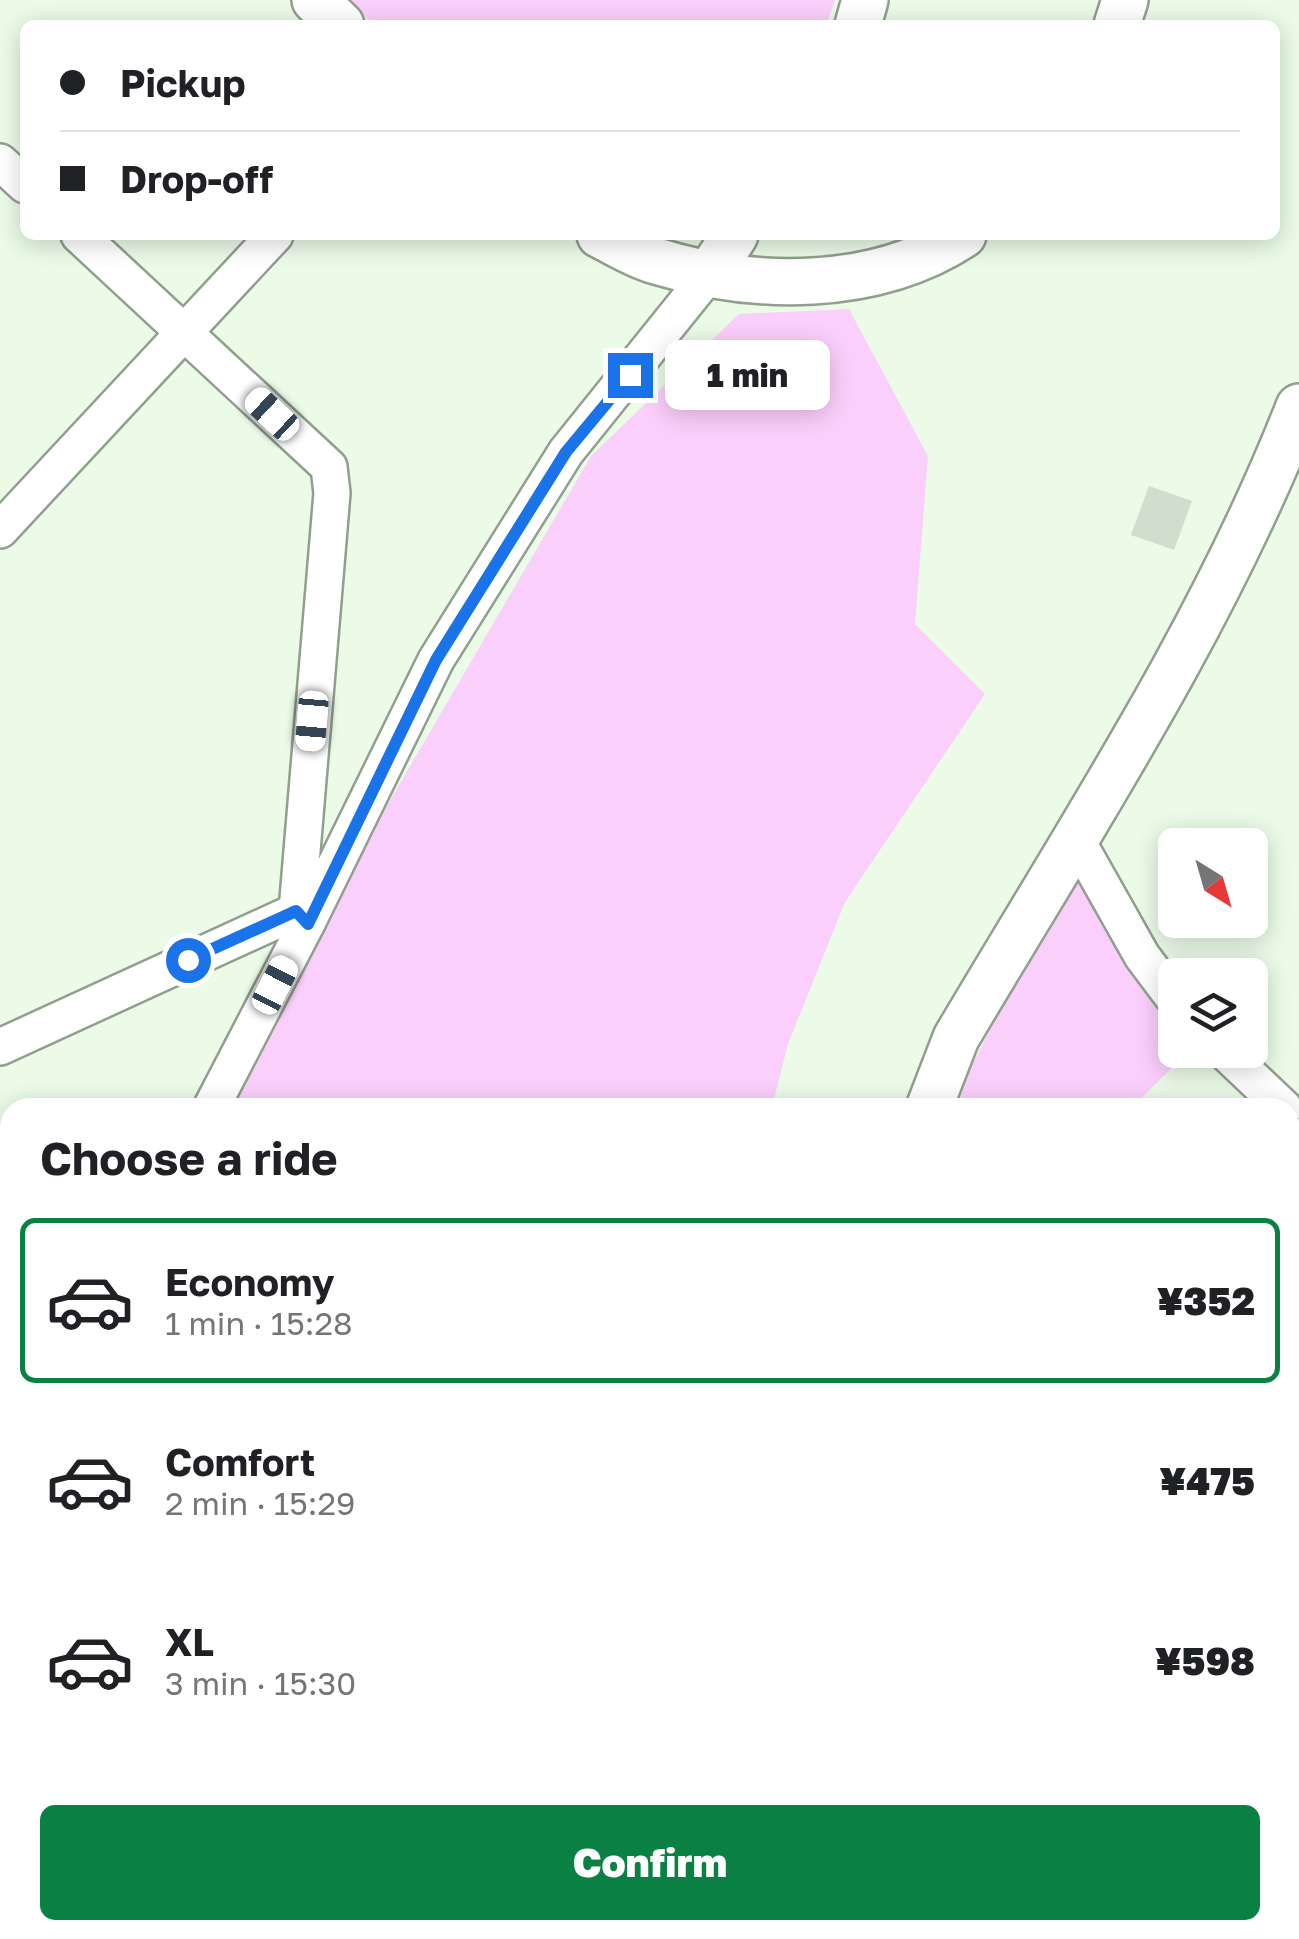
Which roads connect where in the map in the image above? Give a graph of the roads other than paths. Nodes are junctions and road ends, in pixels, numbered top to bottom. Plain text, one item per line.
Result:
1 (315, 0) edge
2 (336, 20) edge
3 (0, 162) edge
4 (20, 180) edge
5 (84, 240) edge
6 (270, 240) edge
7 (610, 240) edge
8 (732, 240) edge
9 (956, 240) edge
10 (709, 274) junction
11 (186, 333) junction
12 (1299, 407) edge
13 (0, 530) edge
14 (1075, 836) junction
15 (302, 917) junction
16 (1158, 977) edge
17 (0, 1047) edge
18 (1242, 1068) edge
19 (216, 1098) edge
20 (933, 1098) edge
21 (1273, 1098) edge

1 - 2 street
3 - 4 street
5 - 11 street
6 - 11 street
7 - 10 street
8 - 10 street
9 - 10 street
10 - 15 street
11 - 13 street
11 - 15 street
12 - 14 street
14 - 16 street
14 - 20 street
15 - 17 street
15 - 19 street
18 - 21 street

